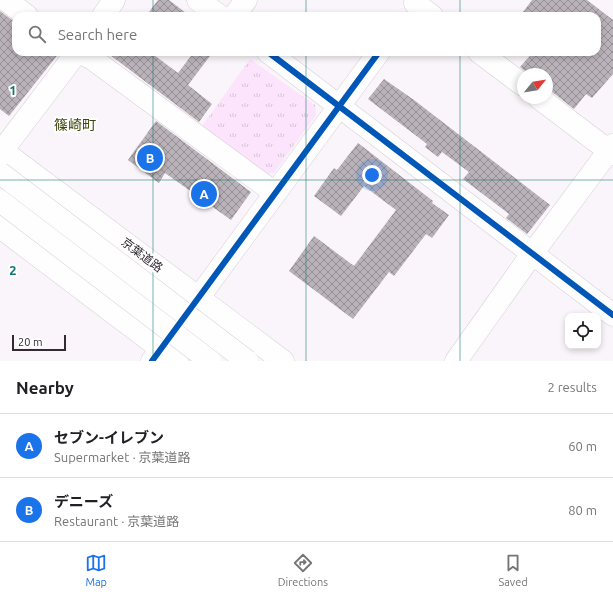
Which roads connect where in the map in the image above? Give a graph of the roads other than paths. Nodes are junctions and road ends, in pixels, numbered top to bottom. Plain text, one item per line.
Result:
1 (6, 0) edge
2 (114, 0) edge
3 (198, 0) edge
4 (246, 0) edge
5 (22, 12) edge
6 (106, 12) edge
7 (214, 12) edge
8 (237, 12) edge
9 (75, 56) edge
10 (87, 56) edge
11 (273, 56) edge
12 (376, 56) edge
13 (484, 56) edge
14 (517, 80) edge
15 (548, 104) edge
16 (339, 106) junction
17 (1, 150) edge
18 (612, 150) edge
19 (0, 173) edge
20 (275, 193) junction
21 (0, 201) edge
22 (0, 227) edge
23 (532, 254) junction
24 (198, 297) junction
25 (613, 315) edge
26 (163, 357) edge
27 (210, 361) edge
28 (247, 361) edge
29 (282, 361) edge
30 (456, 361) edge

1 - 5 main road
2 - 6 main road
3 - 7 main road
4 - 8 main road
9 - 17 main road
10 - 20 main road
11 - 16 main road
12 - 16 main road
13 - 14 main road
15 - 18 main road
16 - 20 main road
16 - 23 main road
17 - 24 main road, 京葉道路
18 - 23 main road
19 - 28 main road, 京葉道路, bridge
20 - 24 main road
21 - 27 main road, bridge
22 - 26 main road
23 - 25 main road
23 - 30 main road
24 - 26 main road
24 - 29 main road, 京葉道路

